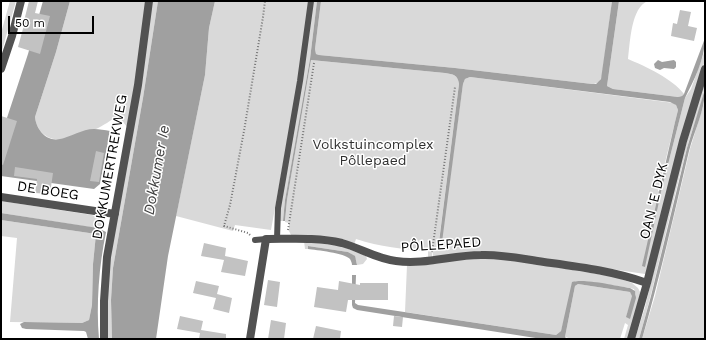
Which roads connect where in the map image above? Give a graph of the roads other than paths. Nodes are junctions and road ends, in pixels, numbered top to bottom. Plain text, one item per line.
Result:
1 (21, 1) edge
2 (149, 1) edge
3 (311, 1) edge
4 (1, 69) edge
5 (705, 69) edge
6 (1, 197) edge
7 (115, 214) junction
8 (266, 239) junction
9 (277, 239) junction
10 (255, 240) road end
11 (648, 283) junction
12 (104, 339) edge
13 (250, 339) edge
14 (632, 339) edge

1 - 4 street
2 - 7 street, DOKKUMERTREKWEG
3 - 9 lane
5 - 11 street, OAN 'E DYK
6 - 7 street, DE BOEG
7 - 12 street, DOKKUMERTREKWEG
8 - 9 street, PÔLLEPAED
8 - 10 lane
8 - 13 street
9 - 11 street, PÔLLEPAED
11 - 14 street, OAN 'E DYK

